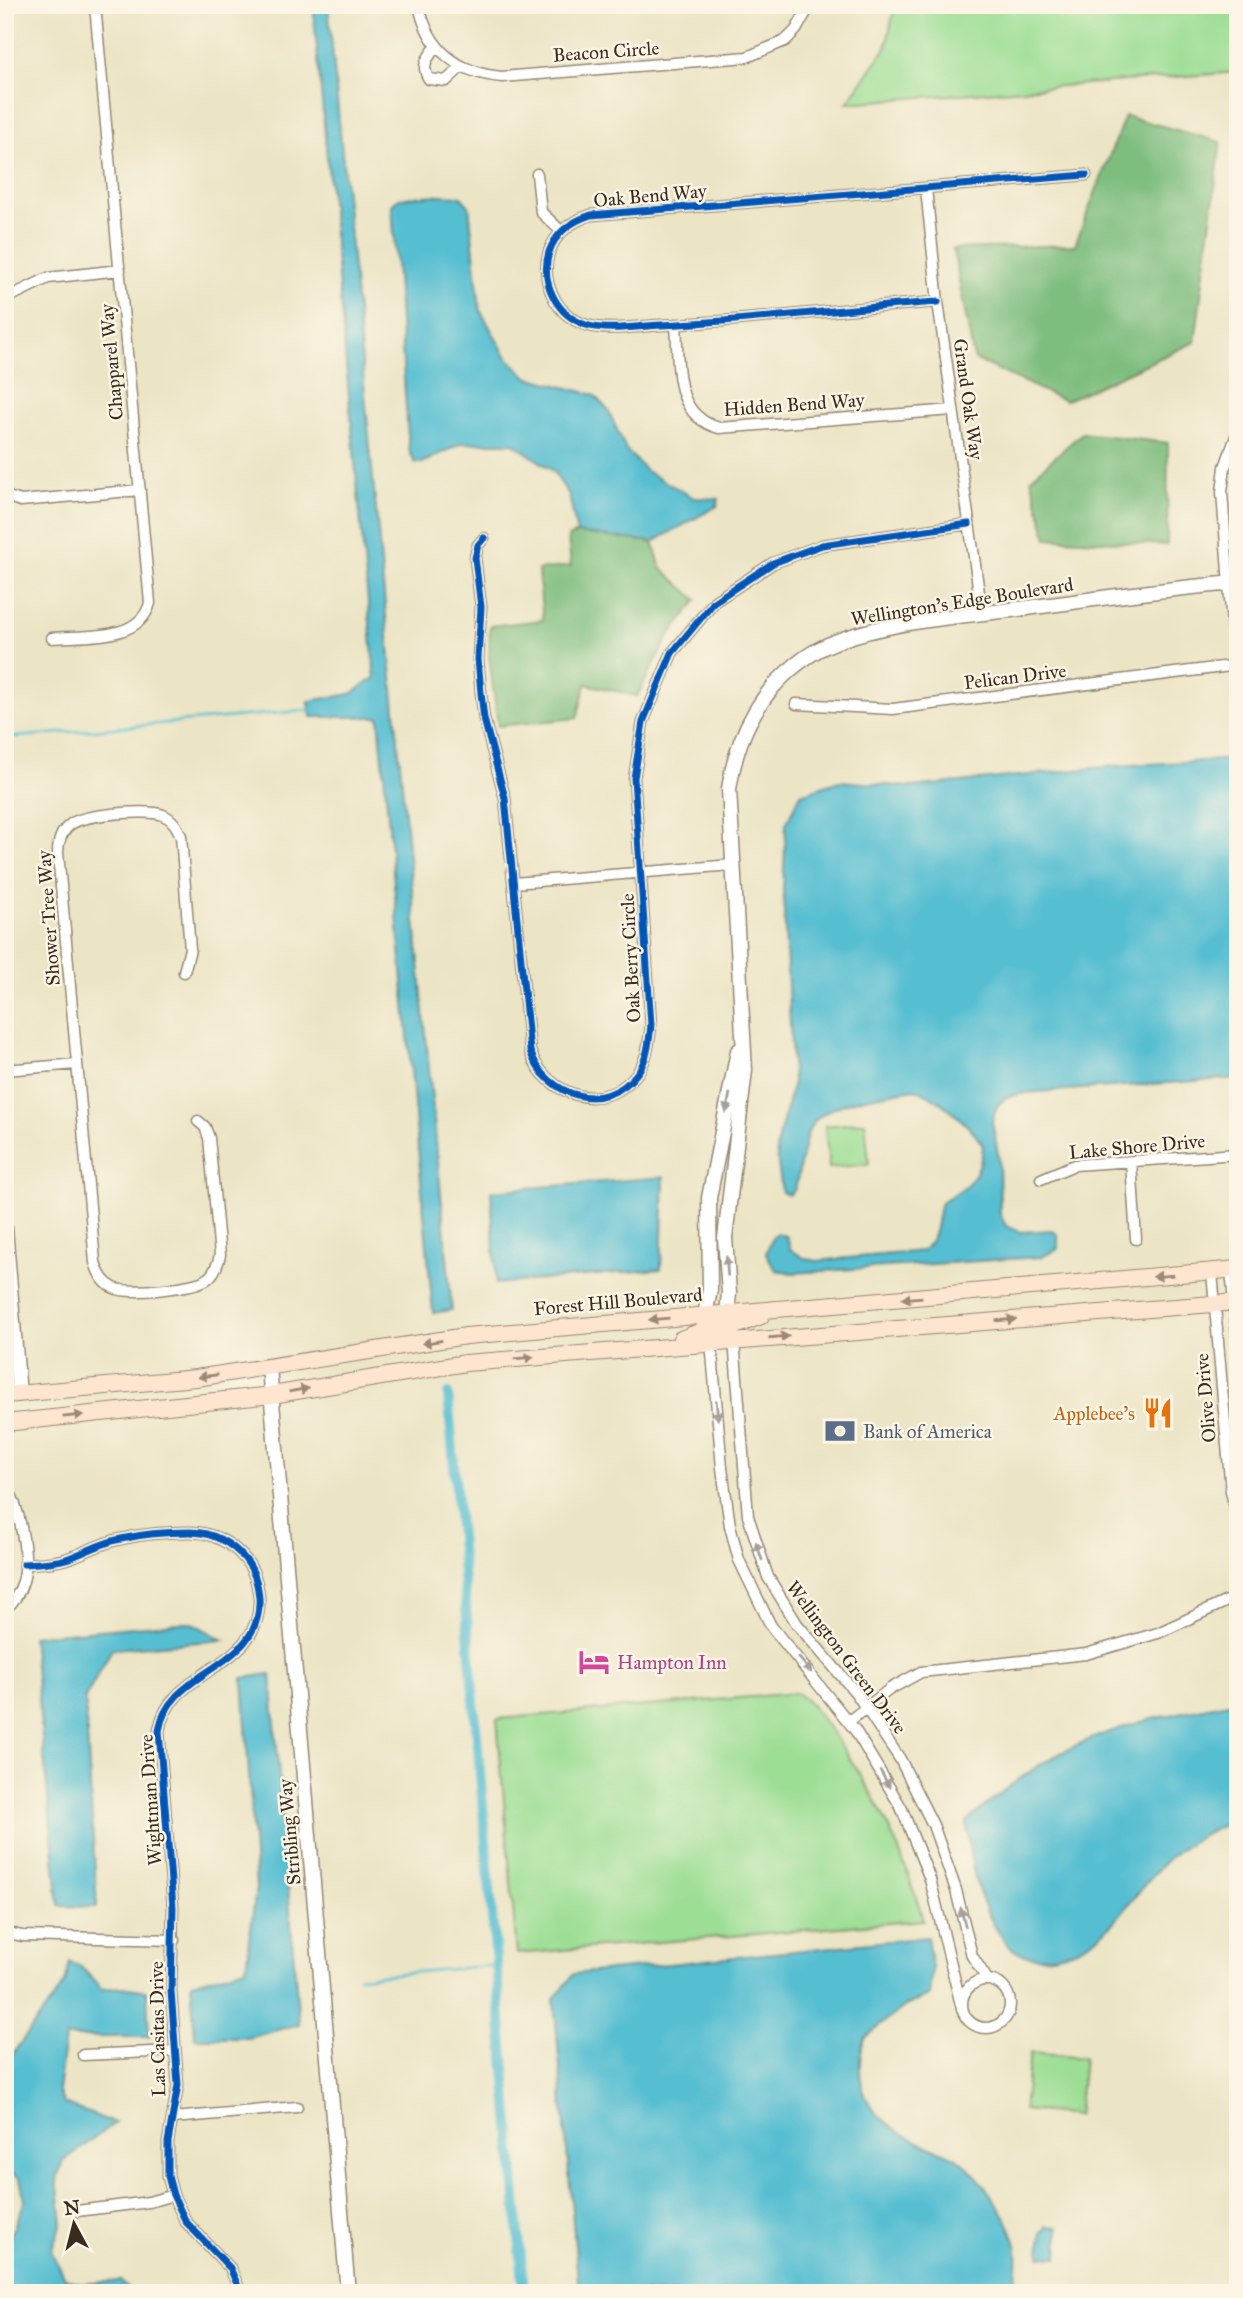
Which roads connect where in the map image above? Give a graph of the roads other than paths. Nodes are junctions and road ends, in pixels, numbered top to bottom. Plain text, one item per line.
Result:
1 (95, 5) edge
2 (419, 5) edge
3 (810, 5) edge
4 (436, 47) junction
5 (461, 67) junction
6 (537, 174) dead end
7 (1086, 176) dead end
8 (926, 189) junction
9 (561, 231) junction
10 (120, 270) junction
11 (5, 299) edge
12 (938, 302) junction
13 (676, 324) junction
14 (953, 410) junction
15 (1238, 431) edge
16 (140, 491) junction
17 (5, 496) edge
18 (969, 524) junction
19 (484, 538) dead end
20 (1233, 584) edge
21 (982, 614) junction
22 (52, 638) dead end
23 (1236, 665) edge
24 (796, 704) dead end
25 (732, 865) junction
26 (641, 873) junction
27 (514, 883) junction
28 (184, 972) dead end
29 (741, 1036) junction
30 (77, 1064) junction
31 (5, 1070) edge
32 (198, 1121) dead end
33 (1238, 1154) edge
34 (1131, 1162) junction
35 (1041, 1179) dead end
36 (5, 1228) edge
37 (1136, 1239) dead end
38 (1234, 1270) edge
39 (1212, 1272) junction
40 (1236, 1302) edge
41 (1215, 1304) junction
42 (776, 1310) junction
43 (727, 1313) junction
44 (705, 1315) junction
45 (734, 1340) junction
46 (711, 1342) junction
47 (1238, 1345) edge
48 (651, 1347) junction
49 (269, 1367) junction
50 (12, 1394) edge
51 (272, 1395) junction
52 (5, 1409) edge
53 (5, 1423) edge
54 (5, 1485) edge
55 (1238, 1521) edge
56 (24, 1564) junction
57 (1238, 1596) edge
58 (5, 1609) edge
59 (804, 1632) junction
60 (787, 1644) junction
61 (866, 1708) junction
62 (849, 1721) junction
63 (5, 1932) edge
64 (174, 1940) junction
65 (988, 1979) junction
66 (962, 2009) junction
67 (175, 2051) junction
68 (83, 2055) dead end
69 (297, 2107) dead end
70 (173, 2118) junction
71 (173, 2194) junction
72 (77, 2211) dead end
73 (241, 2293) edge
74 (348, 2293) edge

1 - 10 street, Chapparel Way
2 - 4 street, Beacon Circle
3 - 5 street, Beacon Circle
4 - 5 street, Beacon Circle
4 - 5 street
6 - 9 street
7 - 8 street, Oak Bend Way
8 - 9 street, Oak Bend Way
8 - 12 street, Grand Oak Way
9 - 13 street
10 - 11 street
10 - 16 street, Chapparel Way
12 - 13 street
12 - 14 street, Grand Oak Way
13 - 14 street, Hidden Bend Way
14 - 18 street, Grand Oak Way
15 - 20 street
16 - 17 street
16 - 22 street, Chapparel Way
18 - 21 street, Grand Oak Way
18 - 26 street, Oak Berry Circle
19 - 27 street, Oak Berry Circle
20 - 21 street, Wellington's Edge Boulevard
20 - 23 street
21 - 25 street, Wellington's Edge Boulevard
23 - 24 street, Pelican Drive
25 - 26 street
25 - 29 street, Wellington's Edge Boulevard
26 - 27 street
26 - 27 street, Oak Berry Circle
28 - 30 street, Shower Tree Way
43 -> 29 street, Wellington's Edge Boulevard
29 -> 44 street, Wellington's Edge Boulevard
30 - 31 street
30 - 32 street, Shower Tree Way
33 - 34 street, Lake Shore Drive
34 - 35 street, Lake Shore Drive
34 - 37 street
36 - 50 street
38 - 39 main road, Forest Hill Boulevard
38 - 40 street, Olive Drive
39 - 41 street, Olive Drive
39 -> 42 main road, Forest Hill Boulevard
40 - 41 main road
40 - 47 street, Olive Drive
45 -> 41 main road
41 - 55 street, Olive Drive
42 - 43 main road, Forest Hill Boulevard
42 - 46 main road
43 - 44 main road, Forest Hill Boulevard
43 - 48 main road
44 -> 49 main road, Forest Hill Boulevard
45 - 46 main road
59 -> 45 street, Wellington Green Drive
46 - 48 main road
46 -> 60 street, Wellington Green Drive
51 -> 48 main road
49 -> 50 main road, Forest Hill Boulevard
49 - 51 street, Stribling Way
50 - 52 main road
53 -> 51 main road
51 - 74 street, Stribling Way
54 - 56 street
56 - 58 street
56 - 64 street, Wightman Drive
57 - 61 street
59 - 60 street
59 - 61 street, Wellington Green Drive
60 -> 62 street, Wellington Green Drive
61 - 62 street
65 -> 61 street, Wellington Green Drive
62 -> 66 street, Wellington Green Drive
63 - 64 street
64 - 67 street, Las Casitas Drive
65 - 66 street
65 - 66 street
67 - 68 street
67 - 70 street, Las Casitas Drive
69 - 70 street, Las Casitas Drive
70 - 71 street, Las Casitas Drive
71 - 72 street
71 - 73 street, Las Casitas Drive

